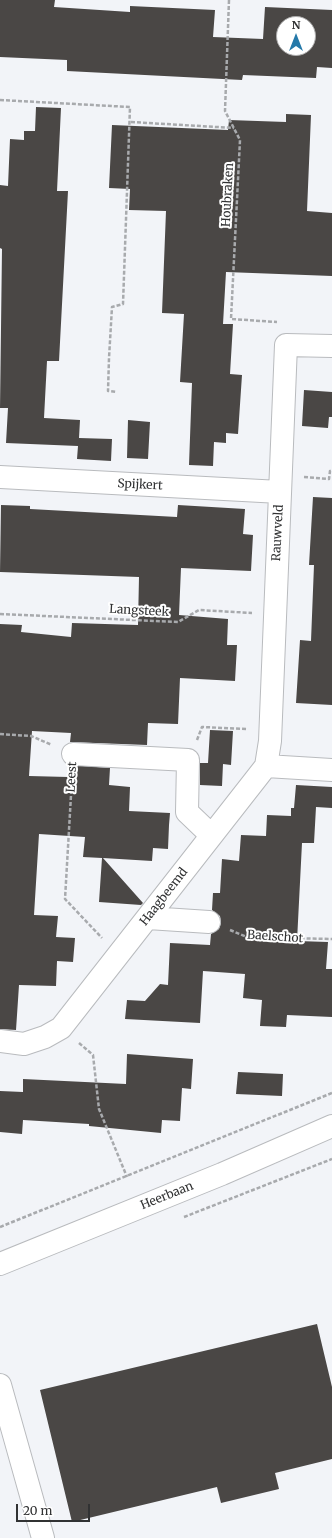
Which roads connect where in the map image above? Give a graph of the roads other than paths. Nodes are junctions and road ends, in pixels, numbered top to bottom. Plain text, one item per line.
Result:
1 (332, 346) edge
2 (0, 476) edge
3 (280, 484) junction
4 (73, 754) road end
5 (266, 766) junction
6 (332, 770) edge
7 (211, 835) junction
8 (148, 918) junction
9 (209, 922) road end
10 (0, 1041) edge
11 (332, 1126) edge
12 (0, 1264) edge
13 (0, 1386) edge
14 (43, 1538) edge

1 - 3 street, Rauwveld
2 - 3 street, Spijkert
3 - 5 street, Rauwveld
4 - 7 street, Leest
5 - 6 street
5 - 7 street, Haagbeemd
7 - 8 street, Haagbeemd
8 - 9 street
8 - 10 street, Haagbeemd
11 - 12 street, Heerbaan
13 - 14 street

